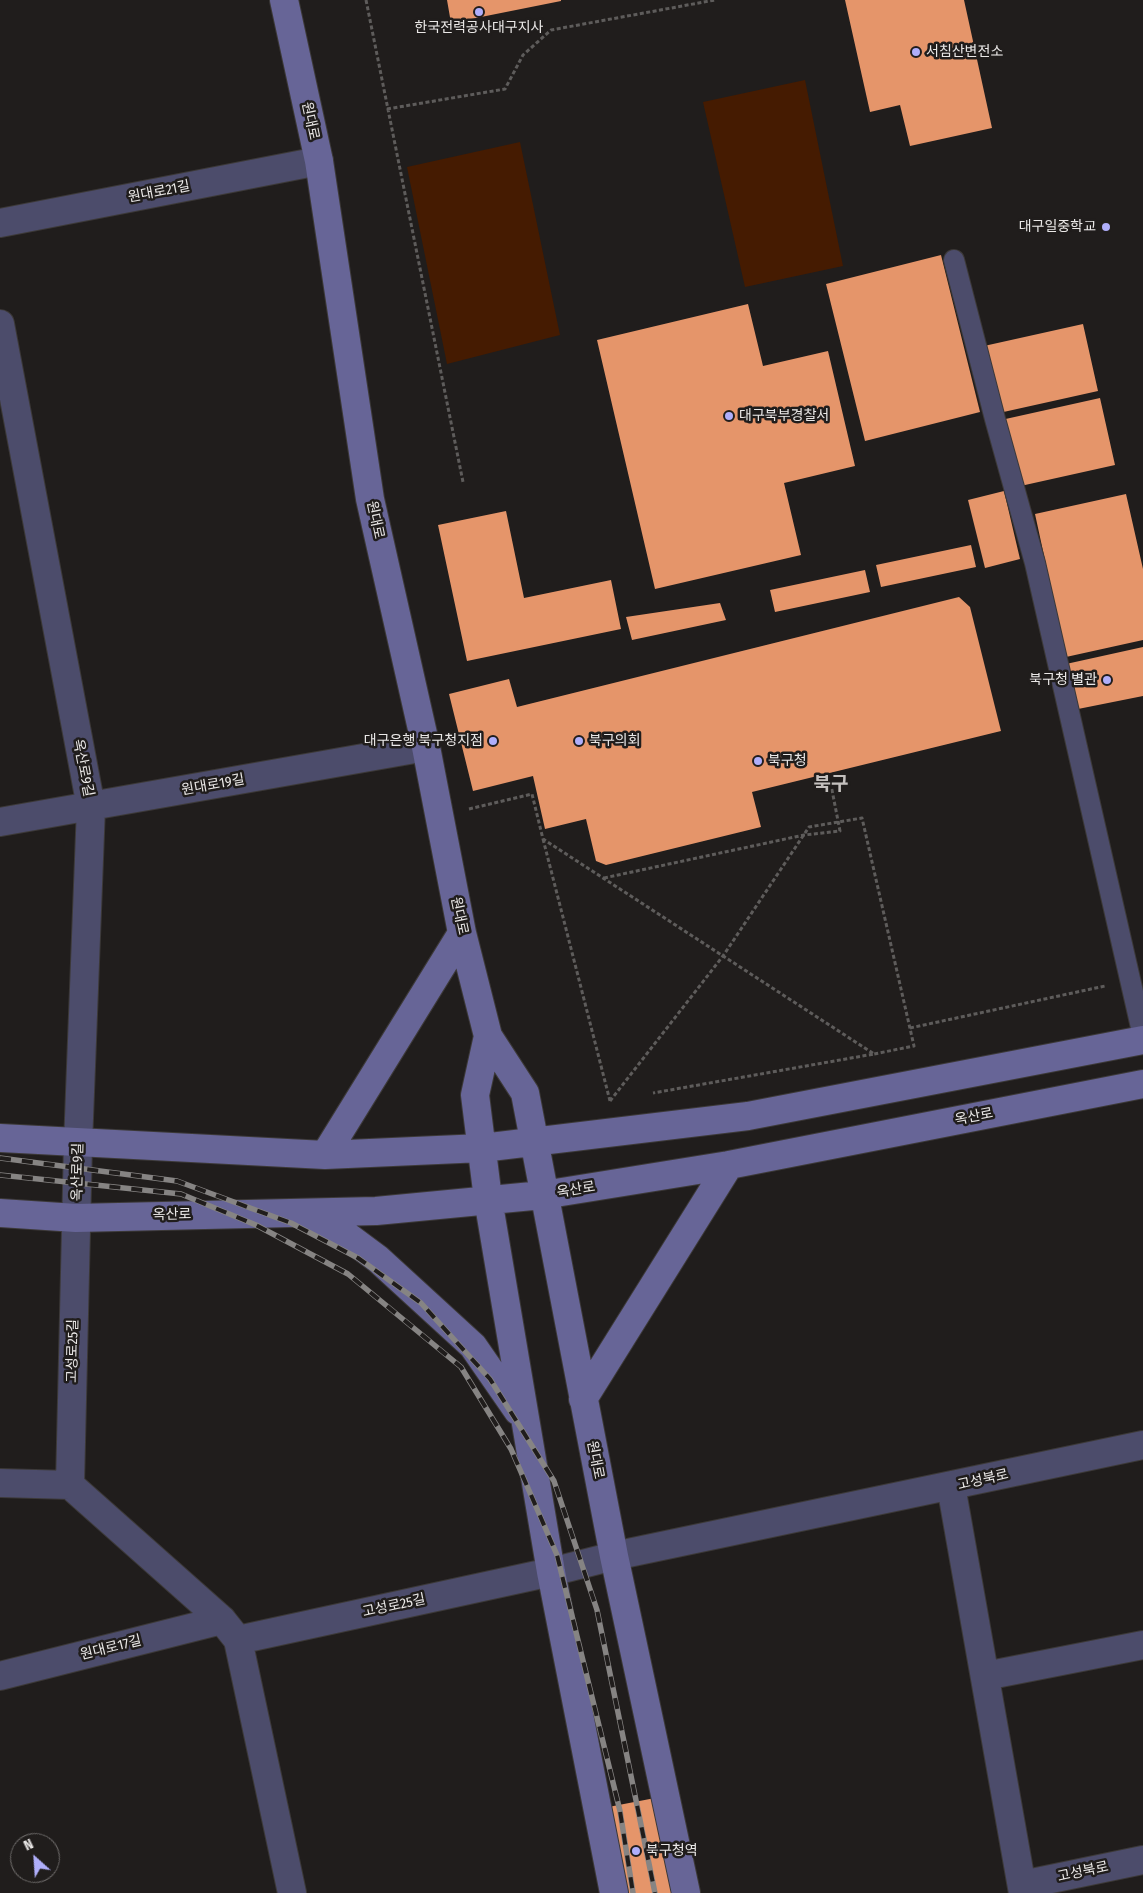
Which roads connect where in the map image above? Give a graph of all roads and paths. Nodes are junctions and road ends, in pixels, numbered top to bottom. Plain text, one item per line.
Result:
1 (284, 0) edge
2 (366, 0) edge
3 (715, 0) edge
4 (387, 109) junction
5 (319, 161) junction
6 (0, 223) edge
7 (954, 260) dead end
8 (0, 324) edge
9 (463, 482) dead end
10 (426, 747) junction
11 (831, 784) dead end
12 (91, 807) junction
13 (439, 817) junction
14 (0, 822) edge
15 (838, 822) junction
16 (804, 836) junction
17 (543, 839) junction
18 (604, 879) junction
19 (462, 933) junction
20 (723, 956) junction
21 (1130, 980) junction
22 (910, 1028) junction
23 (488, 1036) junction
24 (1143, 1036) edge
25 (1143, 1040) edge
26 (874, 1054) junction
27 (1143, 1084) edge
28 (648, 1094) dead end
29 (619, 1100) dead end
30 (609, 1101) junction
31 (0, 1138) edge
32 (535, 1142) junction
33 (78, 1144) junction
34 (482, 1148) junction
35 (325, 1155) junction
36 (729, 1165) junction
37 (543, 1195) junction
38 (488, 1199) junction
39 (0, 1213) edge
40 (296, 1213) junction
41 (76, 1218) junction
42 (583, 1399) junction
43 (525, 1422) junction
44 (1143, 1444) edge
45 (0, 1483) edge
46 (70, 1485) junction
47 (951, 1486) junction
48 (614, 1556) junction
49 (551, 1572) junction
50 (230, 1630) junction
51 (1143, 1645) edge
52 (0, 1676) edge
53 (985, 1676) junction
54 (1143, 1860) edge
55 (1023, 1889) edge
56 (292, 1893) edge
57 (614, 1893) edge
58 (686, 1893) edge

1 - 5 main road, 원대로
2 - 4 path
3 - 4 path
4 - 9 path
5 - 6 street, 원대로21길
5 - 10 main road, 원대로
7 - 21 lane
8 - 12 street, 옥산로9길
10 - 12 street, 원대로19길
10 - 13 main road, 원대로
11 - 15 path
12 - 14 street, 원대로19길
12 - 33 street, 옥산로9길
13 - 17 path
13 - 19 main road, 원대로
15 - 16 path
15 - 16 path
15 - 22 path
16 - 18 path
16 - 20 path
17 - 18 path
17 - 30 path
18 - 20 path
19 - 23 main road, 원대로
19 - 35 main road
20 - 26 path
20 - 30 path
21 - 22 path
21 - 24 lane
22 - 26 path
23 - 32 main road, 원대로
23 - 34 main road, 원대로
25 - 32 main road
26 - 28 path
27 - 36 main road, 옥산로
29 - 30 path
31 - 33 main road
32 - 34 main road
32 - 37 main road, 원대로
33 - 35 main road
33 - 41 street, 옥산로9길
34 - 35 main road
34 - 38 main road, 원대로
36 - 37 main road, 옥산로
36 - 42 main road
37 - 38 main road, 옥산로
37 - 42 main road, 원대로
38 - 40 main road, 옥산로
38 - 43 main road, 원대로
39 - 41 main road, 옥산로
40 - 41 main road, 옥산로
40 - 43 main road
41 - 46 street, 고성로25길
42 - 48 main road, 원대로
43 - 49 main road, 원대로
44 - 47 street, 고성북로
45 - 46 street
46 - 50 street
47 - 48 street, 고성로25길
47 - 53 street, 고성북로
48 - 49 street, 고성로25길
48 - 58 main road, 원대로
49 - 50 street, 고성로25길
49 - 57 main road, 원대로
50 - 52 street, 원대로17길
50 - 56 street
51 - 53 street
53 - 55 street, 고성북로
54 - 55 street, 고성북로

